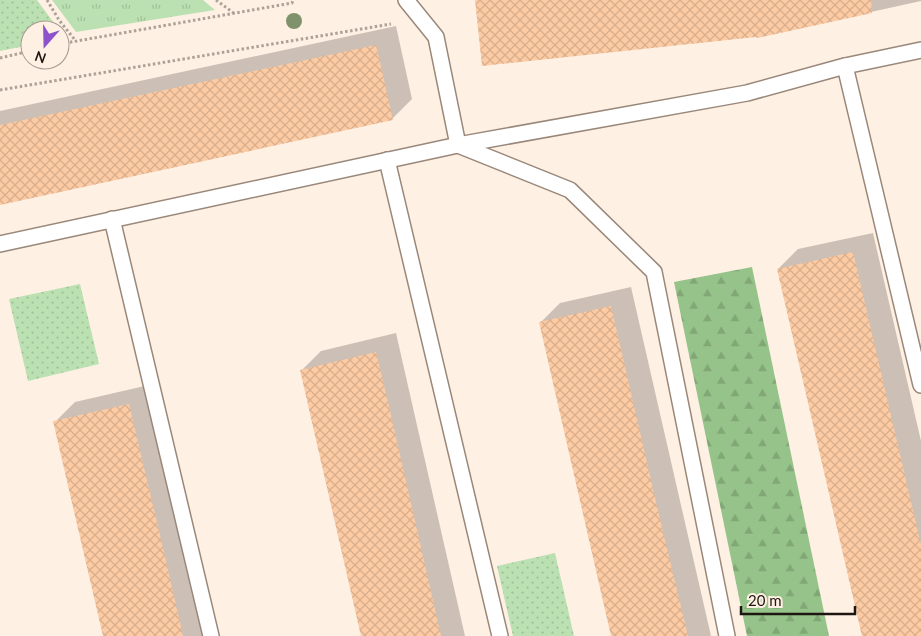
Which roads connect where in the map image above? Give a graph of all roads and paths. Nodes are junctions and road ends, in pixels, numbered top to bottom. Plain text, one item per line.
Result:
1 (47, 0) edge
2 (216, 0) edge
3 (293, 0) edge
4 (406, 0) edge
5 (235, 14) junction
6 (421, 19) junction
7 (76, 40) junction
8 (70, 42) edge
9 (921, 50) edge
10 (20, 53) edge
11 (0, 58) edge
12 (845, 66) junction
13 (0, 90) edge
14 (458, 145) junction
15 (387, 160) junction
16 (112, 219) junction
17 (0, 244) edge
18 (921, 385) edge
19 (210, 636) edge
20 (500, 636) edge
21 (727, 636) edge

1 - 7 path
2 - 5 path
3 - 5 path
4 - 6 lane
5 - 7 path
6 - 13 path
6 - 14 lane
7 - 8 path
9 - 12 lane
10 - 11 path
12 - 14 lane
12 - 18 lane
14 - 15 lane
14 - 21 lane
15 - 16 lane
15 - 20 lane
16 - 17 lane
16 - 19 lane

